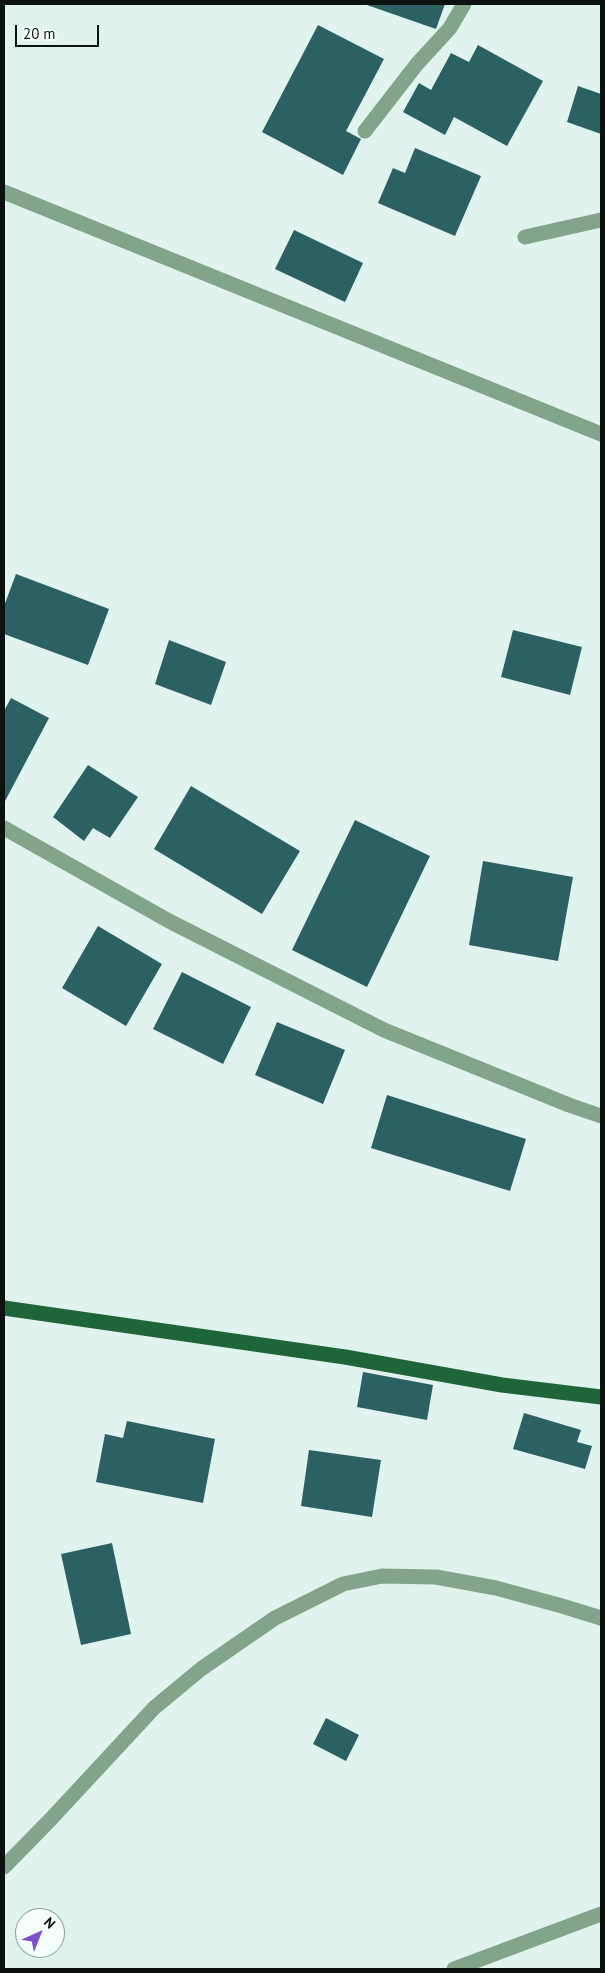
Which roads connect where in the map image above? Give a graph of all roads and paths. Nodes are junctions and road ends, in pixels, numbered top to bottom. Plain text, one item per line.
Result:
1 (464, 4) edge
2 (365, 131) dead end
3 (4, 192) edge
4 (601, 220) edge
5 (525, 237) dead end
6 (601, 434) edge
7 (4, 828) edge
8 (601, 1116) edge
9 (4, 1308) edge
10 (601, 1397) edge
11 (601, 1618) edge
12 (4, 1867) edge
13 (601, 1914) edge
14 (454, 1969) edge

1 - 2 street
3 - 6 street
4 - 5 street
7 - 8 street
9 - 10 main road
11 - 12 street
13 - 14 street

